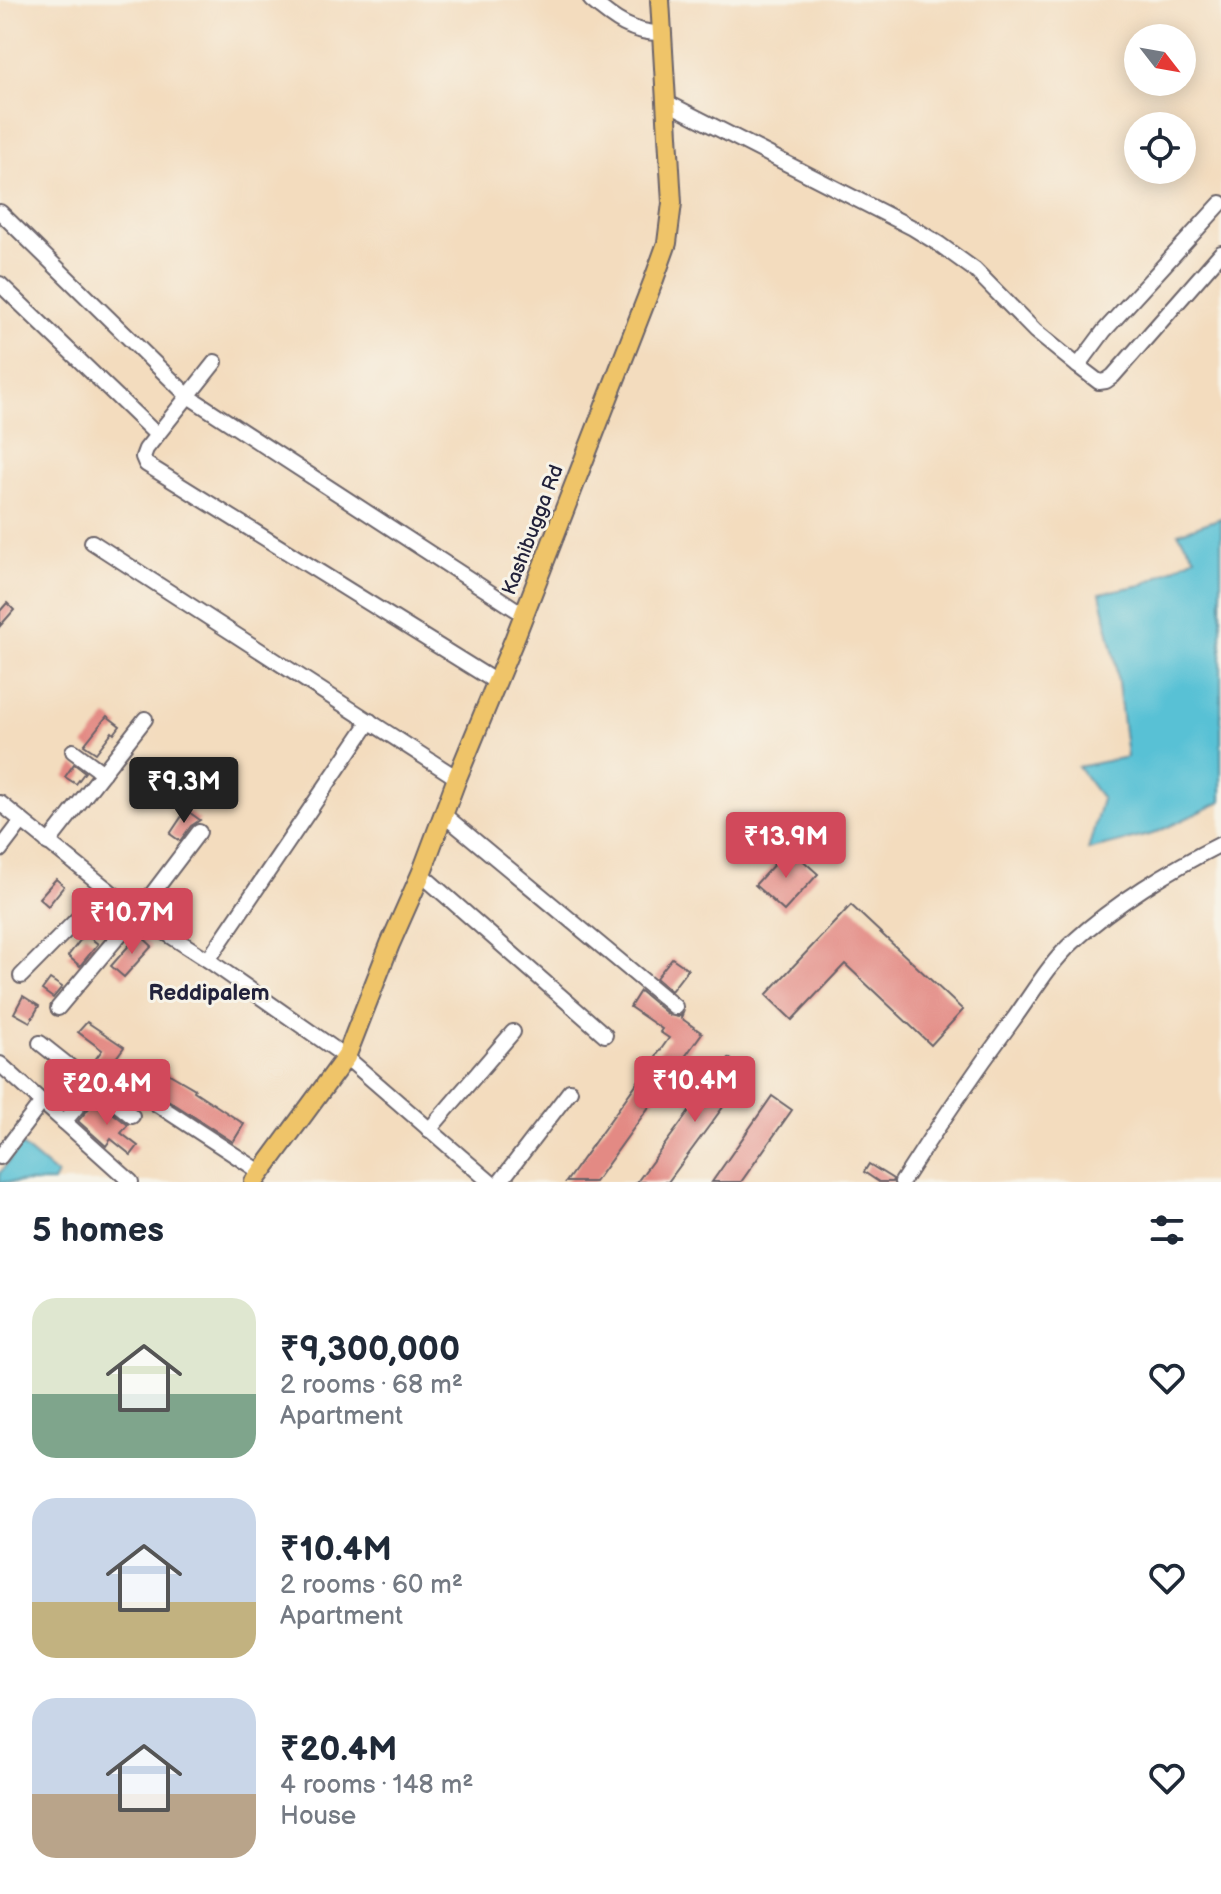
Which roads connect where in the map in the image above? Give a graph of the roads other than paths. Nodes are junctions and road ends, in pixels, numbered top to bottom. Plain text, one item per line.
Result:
1 (591, 0) edge
2 (660, 0) edge
3 (663, 33) junction
4 (666, 102) junction
5 (1221, 203) edge
6 (0, 212) edge
7 (1221, 253) edge
8 (0, 284) edge
9 (215, 362) dead end
10 (1078, 366) junction
11 (188, 396) junction
12 (157, 435) junction
13 (92, 542) dead end
14 (523, 614) junction
15 (496, 682) junction
16 (145, 719) dead end
17 (370, 721) junction
18 (73, 751) dead end
19 (103, 773) junction
20 (457, 778) junction
21 (0, 803) edge
22 (444, 815) junction
23 (22, 821) junction
24 (199, 832) dead end
25 (48, 843) junction
26 (1221, 844) edge
27 (0, 850) edge
28 (421, 874) junction
29 (107, 889) junction
30 (137, 914) junction
31 (208, 960) junction
32 (21, 976) dead end
33 (675, 1007) dead end
34 (58, 1008) dead end
35 (513, 1032) dead end
36 (605, 1035) dead end
37 (40, 1043) dead end
38 (346, 1057) junction
39 (0, 1064) edge
40 (95, 1086) junction
41 (570, 1091) dead end
42 (42, 1102) junction
43 (155, 1103) dead end
44 (132, 1116) dead end
45 (64, 1122) junction
46 (429, 1130) junction
47 (0, 1157) edge
48 (258, 1177) edge
49 (131, 1182) edge
50 (490, 1182) edge
51 (500, 1182) edge
52 (902, 1182) edge

1 - 3 street
2 - 3 main road, Kashibugga Rd
3 - 4 main road, Kashibugga Rd
4 - 10 street
4 - 14 main road, Kashibugga Rd
5 - 10 street
6 - 11 street
7 - 10 street
8 - 12 street
9 - 11 street
11 - 12 street
11 - 14 street
12 - 15 street
13 - 17 street
14 - 15 main road, Kashibugga Rd
15 - 20 main road, Kashibugga Rd
16 - 19 street
17 - 20 street
17 - 31 street
18 - 19 street
19 - 25 street
20 - 22 main road, Kashibugga Rd
21 - 23 street
22 - 28 main road, Kashibugga Rd
22 - 33 street
23 - 25 street
23 - 27 street
24 - 30 street
25 - 29 street
26 - 52 street
28 - 36 street
28 - 38 main road, Kashibugga Rd
29 - 30 street
29 - 32 street
30 - 31 street
30 - 34 street
31 - 38 street
35 - 46 street
37 - 40 street
38 - 46 street
38 - 48 main road, Kashibugga Rd
39 - 42 street
40 - 44 street
40 - 45 street
41 - 51 street
42 - 45 street
42 - 47 street
43 - 48 street
45 - 49 street
46 - 50 street

